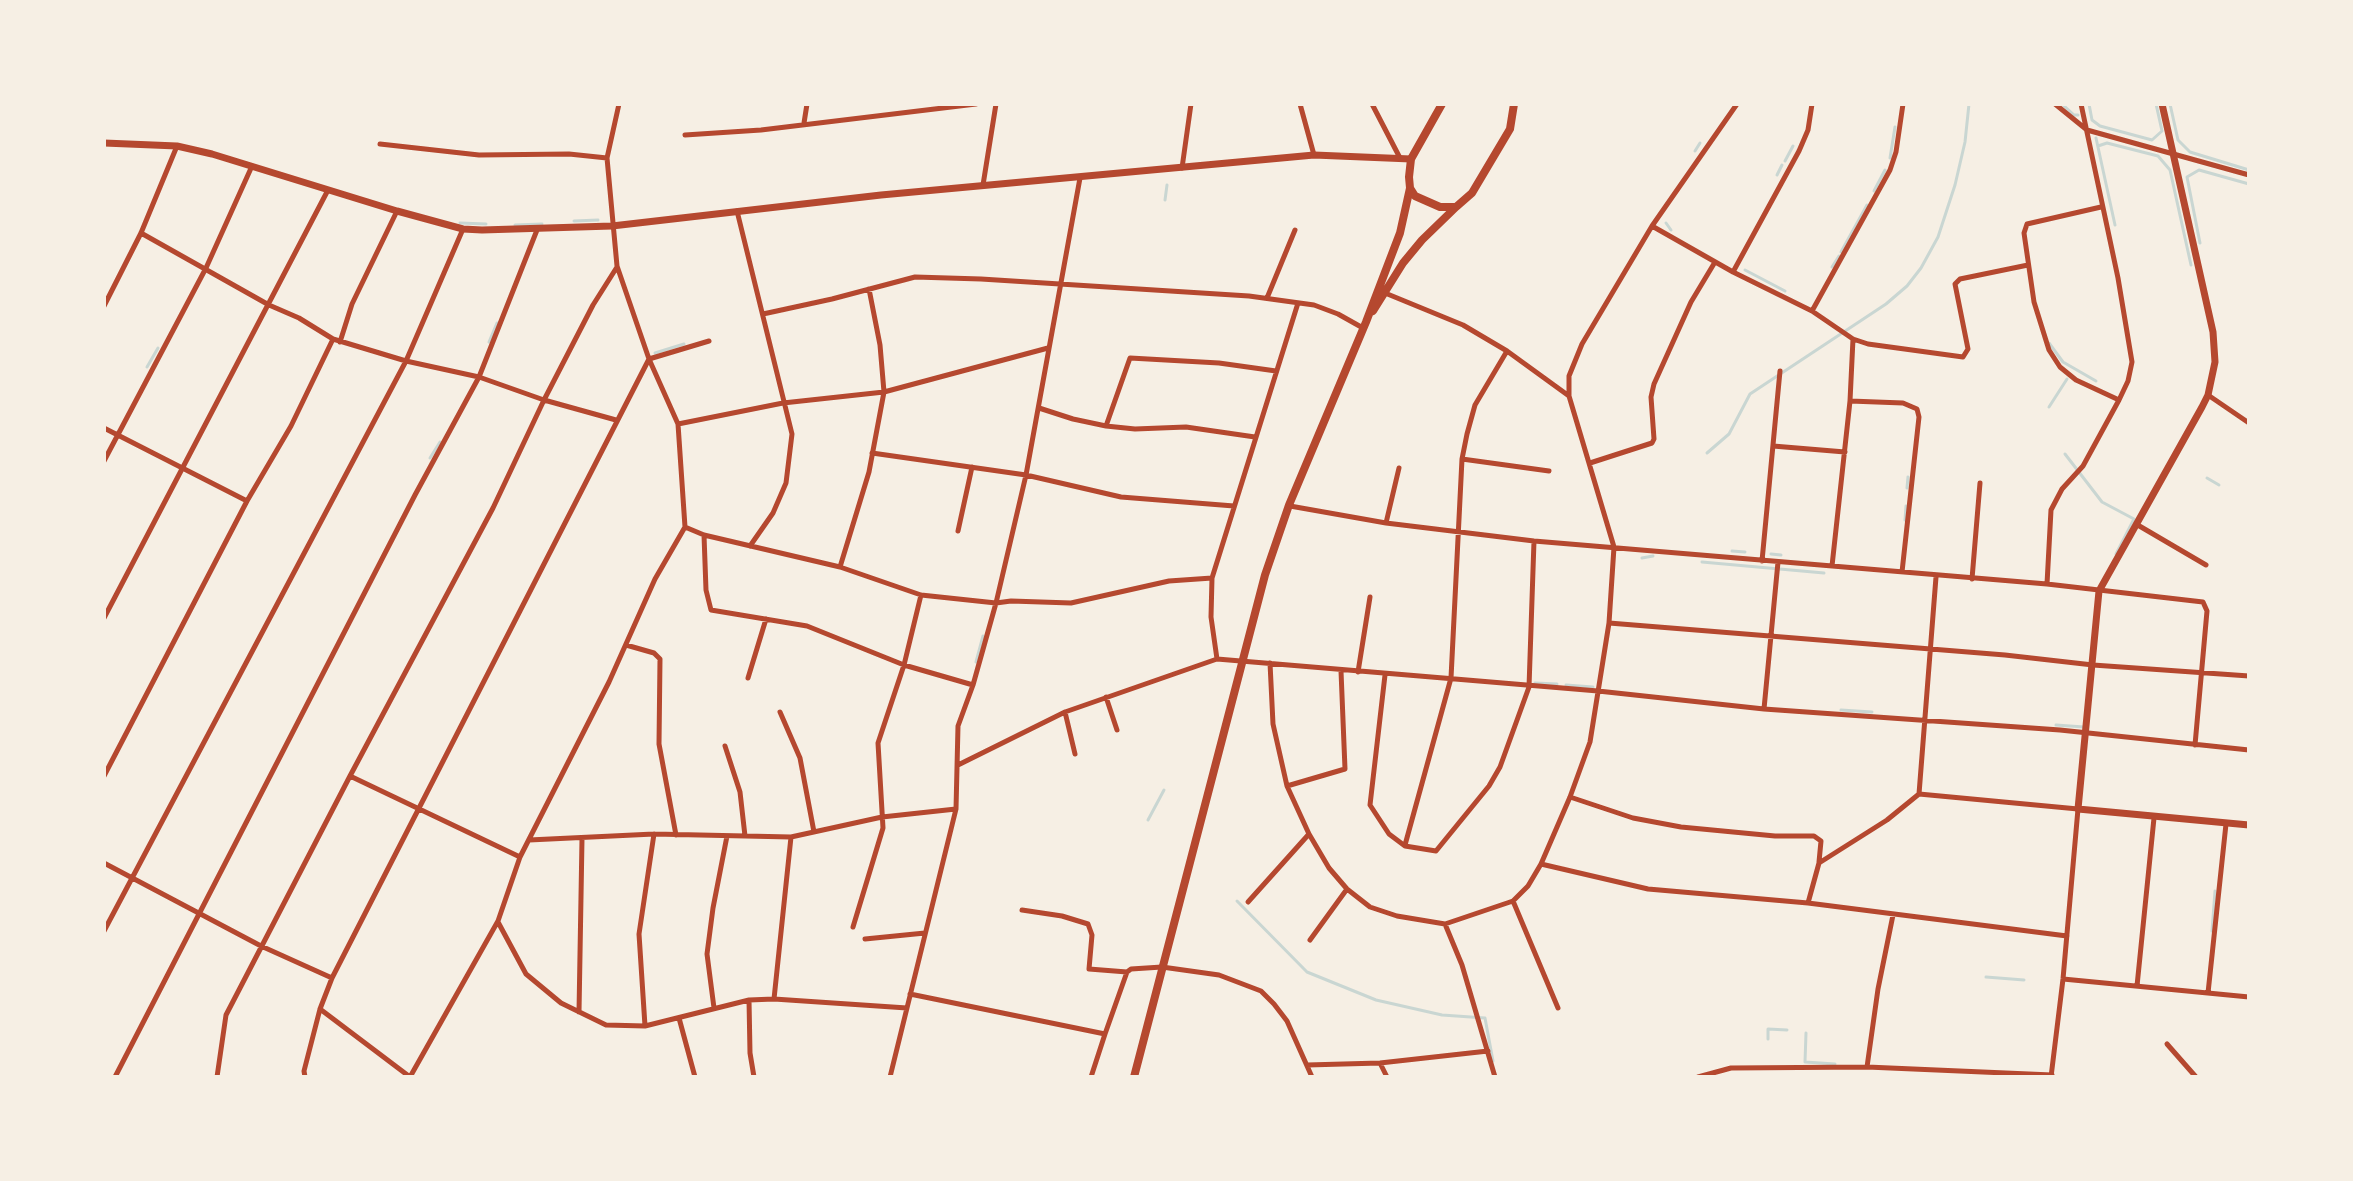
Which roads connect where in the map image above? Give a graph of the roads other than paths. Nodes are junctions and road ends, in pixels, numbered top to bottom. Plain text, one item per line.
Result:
1 (619, 104) edge
2 (807, 104) edge
3 (976, 104) edge
4 (996, 104) edge
5 (1191, 104) edge
6 (1300, 104) edge
7 (1372, 104) edge
8 (1442, 104) edge
9 (1512, 104) edge
10 (1737, 104) edge
11 (1812, 104) edge
12 (1903, 104) edge
13 (2055, 104) edge
14 (2081, 104) edge
15 (2162, 104) edge
16 (804, 123) junction
17 (2087, 130) junction
18 (685, 135) dead end
19 (104, 143) edge
20 (380, 144) dead end
21 (177, 146) junction
22 (2175, 153) junction
23 (1314, 155) junction
24 (607, 158) junction
25 (1400, 158) junction
26 (1411, 159) junction
27 (252, 166) junction
28 (1182, 168) junction
29 (2249, 175) edge
30 (1080, 178) junction
31 (983, 185) junction
32 (1410, 188) junction
33 (329, 189) junction
34 (1456, 207) junction
35 (2102, 207) junction
36 (736, 210) junction
37 (397, 211) junction
38 (612, 226) junction
39 (1652, 226) junction
40 (463, 229) junction
41 (537, 230) junction
42 (1295, 230) dead end
43 (141, 233) junction
44 (1715, 262) junction
45 (2028, 265) junction
46 (617, 266) junction
47 (206, 268) junction
48 (1733, 272) junction
49 (1063, 284) junction
50 (869, 289) junction
51 (1385, 293) junction
52 (1267, 298) junction
53 (1298, 303) junction
54 (269, 305) junction
55 (104, 306) edge
56 (1812, 311) junction
57 (763, 314) junction
58 (1365, 325) junction
59 (333, 339) junction
60 (1853, 339) junction
61 (709, 341) dead end
62 (340, 342) junction
63 (1048, 348) junction
64 (1507, 351) junction
65 (649, 359) junction
66 (406, 361) junction
67 (1276, 371) junction
68 (1780, 371) dead end
69 (479, 377) junction
70 (884, 392) junction
71 (2208, 395) junction
72 (1569, 396) junction
73 (544, 400) junction
74 (2119, 400) junction
75 (1850, 401) junction
76 (783, 403) junction
77 (1039, 408) junction
78 (616, 420) junction
79 (2249, 423) edge
80 (678, 424) junction
81 (1106, 426) junction
82 (104, 428) edge
83 (117, 435) junction
84 (1255, 437) junction
85 (1773, 446) junction
86 (1845, 452) junction
87 (872, 453) junction
88 (1462, 459) junction
89 (104, 461) edge
90 (1590, 463) junction
91 (972, 467) junction
92 (182, 468) junction
93 (1399, 468) dead end
94 (1549, 471) dead end
95 (1026, 475) junction
96 (1980, 483) dead end
97 (247, 501) junction
98 (1289, 505) junction
99 (1234, 506) junction
100 (1386, 523) junction
101 (2136, 524) junction
102 (685, 527) junction
103 (958, 531) dead end
104 (1460, 533) junction
105 (704, 535) junction
106 (1534, 541) junction
107 (750, 546) junction
108 (1614, 547) junction
109 (1762, 561) junction
110 (1778, 562) junction
111 (2206, 565) dead end
112 (1832, 566) junction
113 (840, 567) junction
114 (1902, 572) junction
115 (1936, 577) junction
116 (1212, 578) junction
117 (1972, 579) junction
118 (2047, 584) junction
119 (2099, 591) junction
120 (921, 595) junction
121 (1370, 597) dead end
122 (996, 603) junction
123 (104, 618) edge
124 (766, 619) junction
125 (1609, 623) junction
126 (1772, 635) junction
127 (626, 645) junction
128 (1929, 650) junction
129 (1217, 659) junction
130 (1241, 660) junction
131 (1270, 663) junction
132 (904, 665) junction
133 (2093, 665) junction
134 (1341, 671) junction
135 (1358, 672) junction
136 (2202, 672) junction
137 (1385, 675) junction
138 (2249, 676) edge
139 (748, 678) dead end
140 (1451, 678) junction
141 (973, 685) junction
142 (1529, 687) junction
143 (1598, 691) junction
144 (1106, 697) junction
145 (1764, 709) junction
146 (780, 712) dead end
147 (1065, 712) junction
148 (1925, 722) junction
149 (1117, 730) dead end
150 (2086, 735) junction
151 (2195, 745) junction
152 (725, 746) dead end
153 (2249, 750) edge
154 (1075, 754) dead end
155 (958, 765) junction
156 (104, 776) edge
157 (350, 776) junction
158 (1287, 786) junction
159 (1919, 794) junction
160 (1570, 797) junction
161 (418, 809) junction
162 (956, 809) junction
163 (2078, 809) junction
164 (882, 817) junction
165 (2154, 818) junction
166 (2226, 824) junction
167 (2249, 825) edge
168 (814, 832) junction
169 (654, 834) junction
170 (1309, 834) junction
171 (676, 835) junction
172 (727, 836) junction
173 (745, 836) junction
174 (791, 837) junction
175 (582, 839) junction
176 (529, 840) junction
177 (1405, 846) junction
178 (520, 857) junction
179 (104, 863) edge
180 (1819, 863) junction
181 (1541, 864) junction
182 (134, 878) junction
183 (1347, 889) junction
184 (1513, 901) junction
185 (1248, 902) dead end
186 (1808, 903) junction
187 (1022, 910) dead end
188 (200, 912) junction
189 (1893, 915) junction
190 (498, 921) junction
191 (1445, 924) junction
192 (853, 927) dead end
193 (104, 931) edge
194 (925, 933) junction
195 (2067, 936) junction
196 (865, 939) dead end
197 (1310, 940) dead end
198 (261, 946) junction
199 (1162, 967) junction
200 (1127, 972) junction
201 (332, 978) junction
202 (2063, 979) junction
203 (2137, 986) junction
204 (2208, 993) junction
205 (910, 994) junction
206 (2249, 997) edge
207 (774, 999) junction
208 (749, 1000) junction
209 (714, 1008) junction
210 (907, 1008) junction
211 (1558, 1008) dead end
212 (320, 1009) junction
213 (579, 1012) junction
214 (679, 1018) junction
215 (645, 1026) junction
216 (1105, 1034) junction
217 (2167, 1044) dead end
218 (1488, 1051) junction
219 (1380, 1063) junction
220 (1307, 1065) junction
221 (1867, 1067) junction
222 (2052, 1076) edge
223 (115, 1077) edge
224 (217, 1077) edge
225 (305, 1077) edge
226 (410, 1077) edge
227 (695, 1077) edge
228 (754, 1077) edge
229 (890, 1077) edge
230 (1091, 1077) edge
231 (1134, 1077) edge
232 (1312, 1077) edge
233 (1387, 1077) edge
234 (1495, 1077) edge
235 (1698, 1077) edge
236 (2196, 1077) edge

1 - 24 street
2 - 16 street
3 - 16 street
4 - 31 street
5 - 28 street
6 - 23 street
7 - 25 street
8 - 26 highway
9 - 34 highway
10 - 39 street
11 - 48 street
12 - 56 street
13 - 17 street
14 - 17 street
15 - 22 main road
16 - 18 street
17 - 22 street
17 - 35 street
19 - 21 main road
20 - 24 street
21 - 27 main road
21 - 43 street
22 - 29 street
22 - 71 main road
23 - 25 main road
23 - 28 main road
24 - 38 street
25 - 26 main road
26 - 32 highway
27 - 33 main road
27 - 47 street
28 - 30 main road
30 - 31 main road
30 - 49 street
31 - 36 main road
32 - 34 highway
32 - 58 highway
33 - 37 main road
33 - 54 street
34 - 51 highway
35 - 45 street
35 - 74 street
36 - 38 main road
36 - 57 street
37 - 40 main road
37 - 62 street
38 - 41 main road
38 - 46 street
39 - 44 street
39 - 72 street
40 - 41 main road
40 - 66 street
41 - 69 street
42 - 52 street
43 - 47 street
43 - 55 street
44 - 48 street
44 - 90 street
45 - 60 street
45 - 74 street
46 - 65 street
46 - 73 street
47 - 54 street
47 - 83 street
48 - 56 street
49 - 50 street
49 - 52 street
49 - 63 street
50 - 57 street
50 - 70 street
51 - 58 highway
51 - 64 street
52 - 53 street
53 - 58 street
53 - 67 street
54 - 59 street
54 - 92 street
56 - 60 street
57 - 76 street
58 - 98 highway
59 - 62 street
59 - 97 street
60 - 75 street
61 - 65 street
62 - 66 street
63 - 70 street
63 - 77 street
64 - 72 street
64 - 88 street
65 - 78 street
65 - 80 street
66 - 69 street
66 - 182 street
67 - 81 street
67 - 84 street
68 - 85 street
69 - 73 street
69 - 188 street
70 - 76 street
70 - 87 street
71 - 79 street
71 - 101 main road
72 - 90 street
73 - 78 street
73 - 157 street
74 - 118 street
75 - 86 street
75 - 114 street
76 - 80 street
76 - 107 street
77 - 81 street
77 - 95 street
78 - 161 street
80 - 102 street
81 - 84 street
82 - 83 street
83 - 89 street
83 - 92 street
84 - 99 street
85 - 86 street
85 - 109 street
86 - 112 street
87 - 91 street
87 - 113 street
88 - 94 street
88 - 104 street
90 - 108 street
91 - 95 street
91 - 103 street
92 - 97 street
92 - 123 street
93 - 100 street
95 - 99 street
95 - 122 street
96 - 117 street
97 - 156 street
98 - 100 street
98 - 130 highway
99 - 116 street
100 - 104 street
101 - 111 street
101 - 119 main road
102 - 105 street
102 - 127 street
104 - 106 street
104 - 140 street
105 - 107 street
105 - 124 street
106 - 108 street
106 - 142 street
107 - 113 street
108 - 109 street
108 - 125 street
109 - 110 street
110 - 112 street
110 - 126 street
112 - 114 street
113 - 120 street
114 - 115 street
115 - 117 street
115 - 128 street
116 - 122 street
116 - 129 street
117 - 118 street
118 - 119 street
119 - 133 main road
119 - 136 street
120 - 122 street
120 - 132 street
121 - 135 street
122 - 141 street
124 - 132 street
124 - 139 street
125 - 126 street
125 - 143 street
126 - 128 street
126 - 145 street
127 - 171 street
127 - 176 street
128 - 133 street
128 - 148 street
129 - 130 street
129 - 144 street
130 - 131 street
130 - 199 highway
131 - 134 street
131 - 158 street
132 - 141 street
132 - 164 street
133 - 136 street
133 - 150 main road
134 - 135 street
134 - 158 street
135 - 137 street
136 - 138 street
136 - 151 street
137 - 140 street
137 - 177 street
140 - 142 street
140 - 177 street
141 - 155 street
142 - 143 street
142 - 177 street
143 - 145 street
143 - 160 street
144 - 147 street
144 - 149 street
145 - 148 street
146 - 168 street
147 - 154 street
147 - 155 street
148 - 150 street
148 - 159 street
150 - 151 street
150 - 163 main road
151 - 153 street
152 - 173 street
155 - 162 street
157 - 161 street
157 - 198 street
158 - 170 street
159 - 163 street
159 - 180 street
160 - 180 street
160 - 181 street
161 - 178 street
161 - 201 street
162 - 164 street
162 - 194 street
163 - 165 main road
163 - 195 street
164 - 168 street
164 - 192 street
165 - 166 main road
165 - 203 street
166 - 167 main road
166 - 204 street
168 - 174 street
169 - 171 street
169 - 175 street
169 - 215 street
170 - 183 street
170 - 185 street
171 - 172 street
172 - 173 street
172 - 209 street
173 - 174 street
174 - 207 street
175 - 176 street
175 - 213 street
176 - 178 street
178 - 190 street
179 - 182 street
180 - 186 street
181 - 184 street
181 - 186 street
182 - 188 street
182 - 193 street
183 - 191 street
183 - 197 street
184 - 191 street
184 - 211 street
186 - 189 street
187 - 200 street
188 - 198 street
188 - 223 street
189 - 195 street
189 - 221 street
190 - 213 street
190 - 226 street
191 - 218 street
194 - 196 street
194 - 205 street
195 - 202 street
198 - 201 street
198 - 224 street
199 - 200 street
199 - 220 street
199 - 231 highway
200 - 216 street
201 - 212 street
202 - 203 street
202 - 222 street
203 - 204 street
204 - 206 street
205 - 210 street
205 - 216 street
207 - 208 street
207 - 210 street
208 - 209 street
208 - 228 street
209 - 214 street
210 - 229 street
212 - 225 street
212 - 226 street
213 - 215 street
214 - 215 street
214 - 227 street
216 - 230 street
217 - 236 street
218 - 219 street
218 - 234 street
219 - 220 street
219 - 233 street
220 - 232 street
221 - 222 street
221 - 235 street

